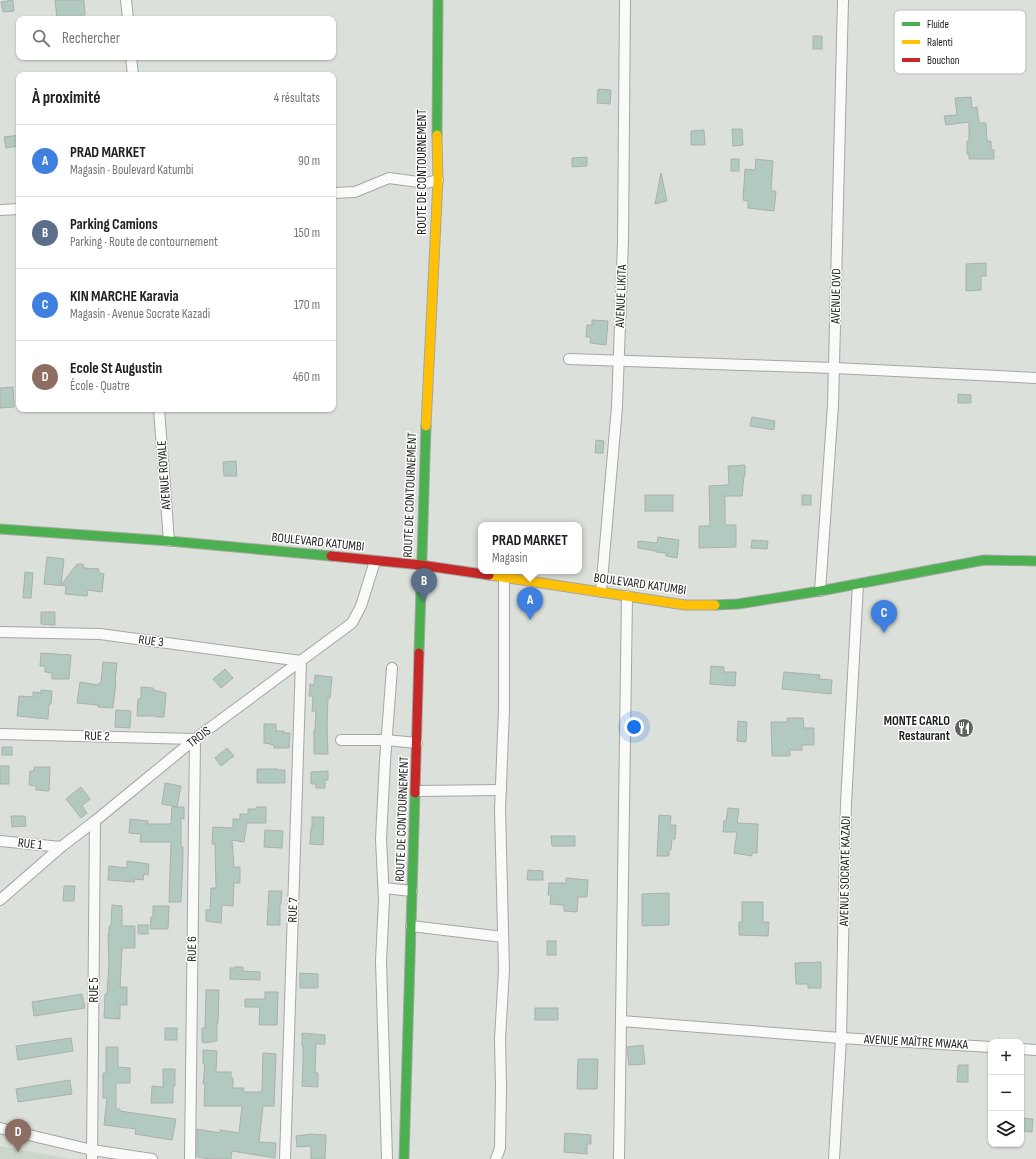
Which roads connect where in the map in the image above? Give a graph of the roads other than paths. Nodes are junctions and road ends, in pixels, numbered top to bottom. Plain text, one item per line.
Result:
1 (126, 0) edge
2 (438, 0) edge
3 (626, 0) edge
4 (843, 0) edge
5 (128, 16) edge
6 (131, 60) edge
7 (132, 72) edge
8 (438, 180) junction
9 (336, 193) edge
10 (16, 209) edge
11 (0, 210) edge
12 (568, 359) dead end
13 (619, 361) junction
14 (834, 368) junction
15 (1036, 378) edge
16 (159, 412) edge
17 (0, 529) edge
18 (169, 541) junction
19 (375, 561) junction
20 (1036, 561) edge
21 (421, 565) junction
22 (478, 574) edge
23 (478, 574) edge
24 (504, 578) junction
25 (858, 584) junction
26 (820, 591) junction
27 (601, 592) junction
28 (627, 596) junction
29 (0, 632) edge
30 (301, 661) junction
31 (392, 668) dead end
32 (0, 734) edge
33 (195, 739) junction
34 (341, 740) dead end
35 (386, 740) junction
36 (417, 743) junction
37 (416, 790) junction
38 (501, 790) junction
39 (95, 821) junction
40 (0, 841) edge
41 (61, 847) junction
42 (384, 888) junction
43 (412, 891) junction
44 (0, 900) edge
45 (412, 926) junction
46 (503, 937) junction
47 (621, 1021) junction
48 (841, 1038) junction
49 (988, 1047) edge
50 (1024, 1049) edge
51 (1036, 1050) edge
52 (0, 1128) edge
53 (92, 1154) edge
54 (152, 1159) edge
55 (190, 1159) edge
56 (285, 1159) edge
57 (387, 1159) edge
58 (404, 1159) edge
59 (496, 1159) edge
60 (618, 1159) edge
61 (834, 1159) edge

1 - 5 street
2 - 8 street, ROUTE DE CONTOURNEMENT
3 - 13 street, AVENUE LIKITA
4 - 14 street, AVENUE OVD
6 - 7 street
8 - 9 street
8 - 21 street, ROUTE DE CONTOURNEMENT
10 - 11 street
12 - 13 street
13 - 14 street
13 - 27 street, AVENUE LIKITA
14 - 15 street
14 - 26 street, AVENUE OVD
16 - 18 street, AVENUE ROYALE
17 - 18 street, BOULEVARD KATUMBI
18 - 19 street, BOULEVARD KATUMBI
19 - 21 street, BOULEVARD KATUMBI
19 - 30 street, TROIS
20 - 25 street, BOULEVARD KATUMBI
21 - 23 street, BOULEVARD KATUMBI
21 - 36 street, ROUTE DE CONTOURNEMENT
22 - 24 street, BOULEVARD KATUMBI
24 - 27 street, BOULEVARD KATUMBI
24 - 38 street
25 - 26 street, BOULEVARD KATUMBI
25 - 48 street, AVENUE SOCRATE KAZADI
26 - 28 street, BOULEVARD KATUMBI
27 - 28 street, BOULEVARD KATUMBI
28 - 47 street
29 - 30 street, RUE 3
30 - 33 street, TROIS
30 - 56 street, RUE 7
31 - 35 street
32 - 33 street, RUE 2
33 - 39 street, TROIS
33 - 55 street, RUE 6
34 - 35 street
35 - 36 street
35 - 42 street
36 - 37 street, ROUTE DE CONTOURNEMENT
37 - 38 street
37 - 43 street, ROUTE DE CONTOURNEMENT
38 - 46 street
39 - 41 street, TROIS
39 - 53 street, RUE 5
40 - 41 street, RUE 1
41 - 44 street, TROIS
42 - 43 street
42 - 57 street
43 - 45 street, ROUTE DE CONTOURNEMENT
45 - 46 street
45 - 58 street, ROUTE DE CONTOURNEMENT
46 - 59 street
47 - 48 street, AVENUE MAÎTRE MWAKA
47 - 60 street
48 - 49 street, AVENUE MAÎTRE MWAKA
48 - 61 street, AVENUE SOCRATE KAZADI
50 - 51 street
52 - 53 street
53 - 54 street

